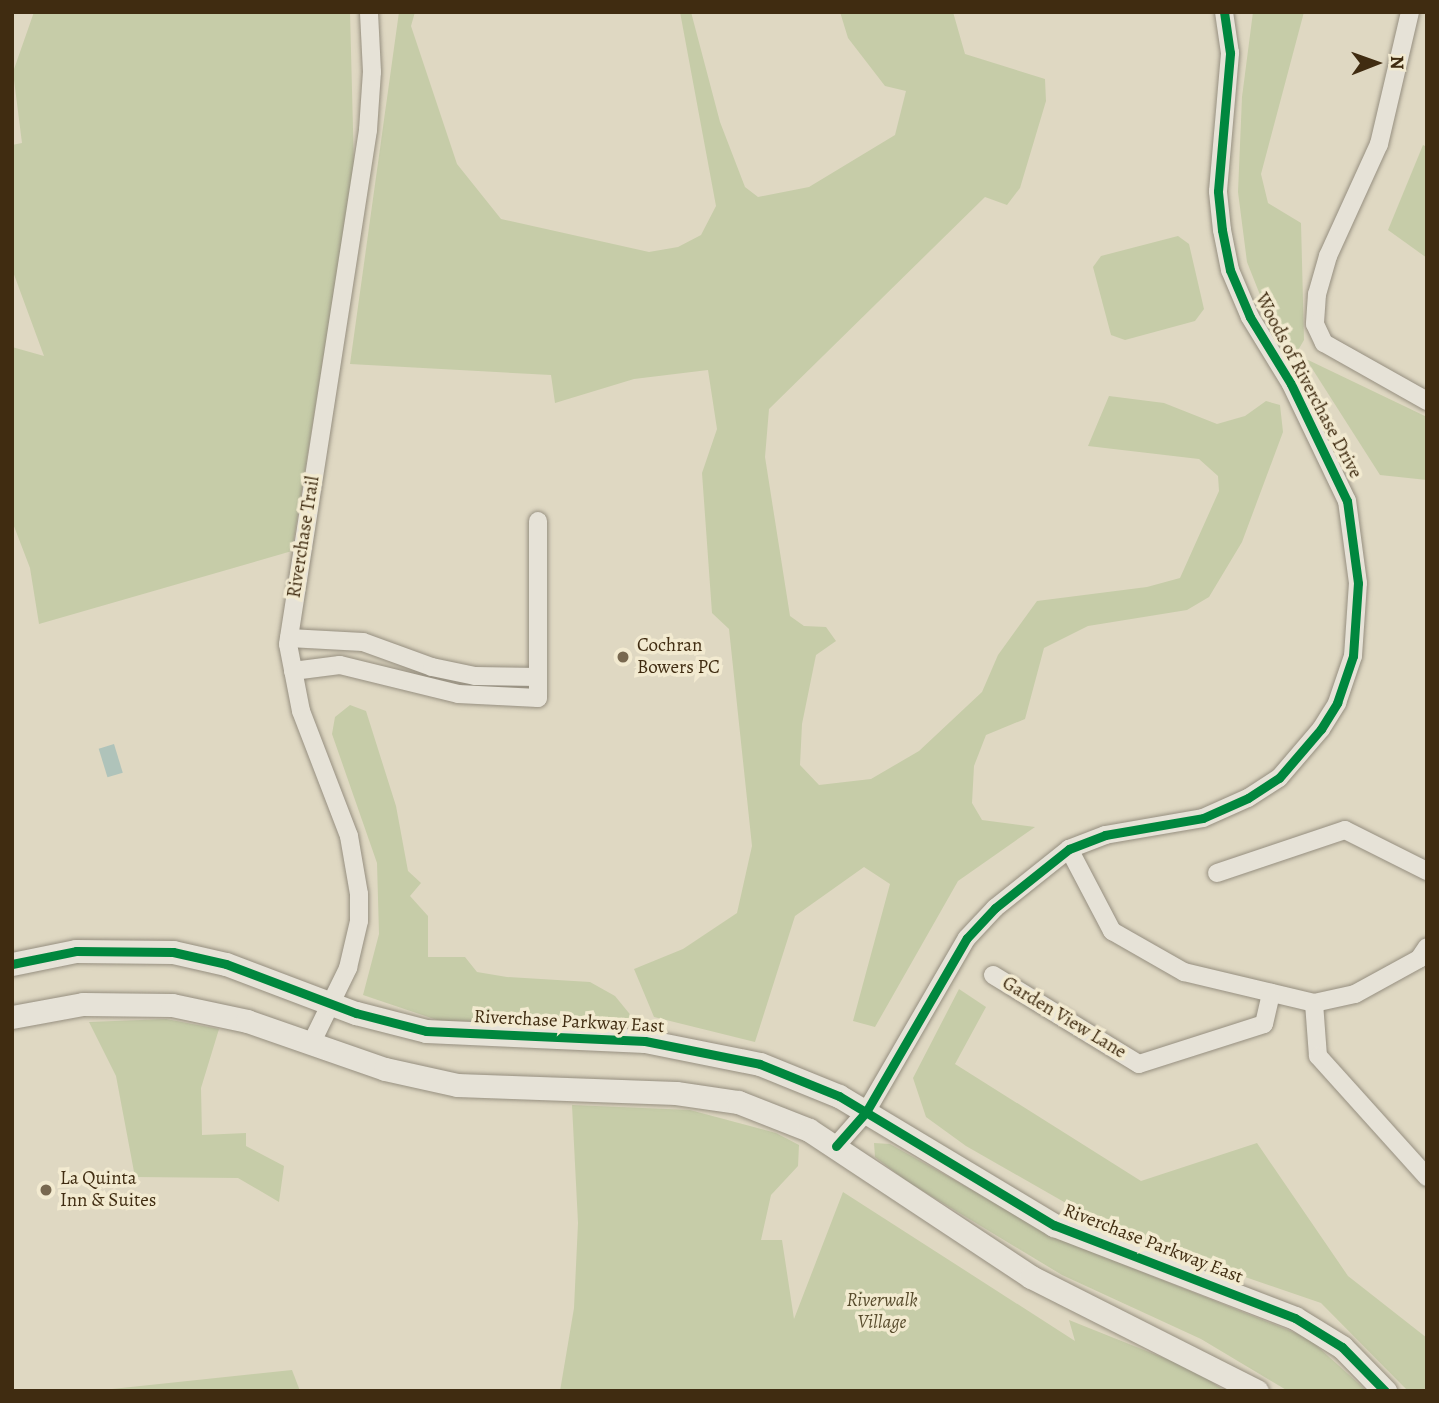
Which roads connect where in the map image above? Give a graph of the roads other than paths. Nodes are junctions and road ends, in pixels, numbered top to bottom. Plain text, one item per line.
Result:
1 (369, 12) edge
2 (1224, 12) edge
3 (1410, 12) edge
4 (1427, 401) edge
5 (538, 522) dead end
6 (289, 638) junction
7 (293, 671) junction
8 (538, 677) junction
9 (1069, 849) junction
10 (1427, 871) edge
11 (1217, 873) dead end
12 (1427, 947) edge
13 (12, 964) edge
14 (993, 975) dead end
15 (1271, 993) junction
16 (1314, 1003) junction
17 (334, 1004) junction
18 (12, 1017) edge
19 (312, 1044) junction
20 (866, 1112) junction
21 (836, 1146) junction
22 (1427, 1177) edge
23 (1257, 1391) edge
24 (1385, 1391) edge

1 - 6 street, Riverchase Trail
2 - 9 street, Woods of Riverchase Drive
3 - 4 street
5 - 8 street
6 - 7 street, Riverchase Trail
6 - 8 street
7 - 8 street
7 - 17 street, Riverchase Trail
9 - 15 street
9 - 20 street, Woods of Riverchase Drive
10 - 11 street
12 - 16 street
13 - 17 street, Riverchase Parkway East
14 - 15 street, Garden View Lane
15 - 16 street
16 - 22 street
17 - 19 street, Riverchase Trail
17 - 20 street, Riverchase Parkway East
18 - 19 street
19 - 21 street
20 - 21 street, Woods of Riverchase Drive
20 - 24 street, Riverchase Parkway East
21 - 23 street

